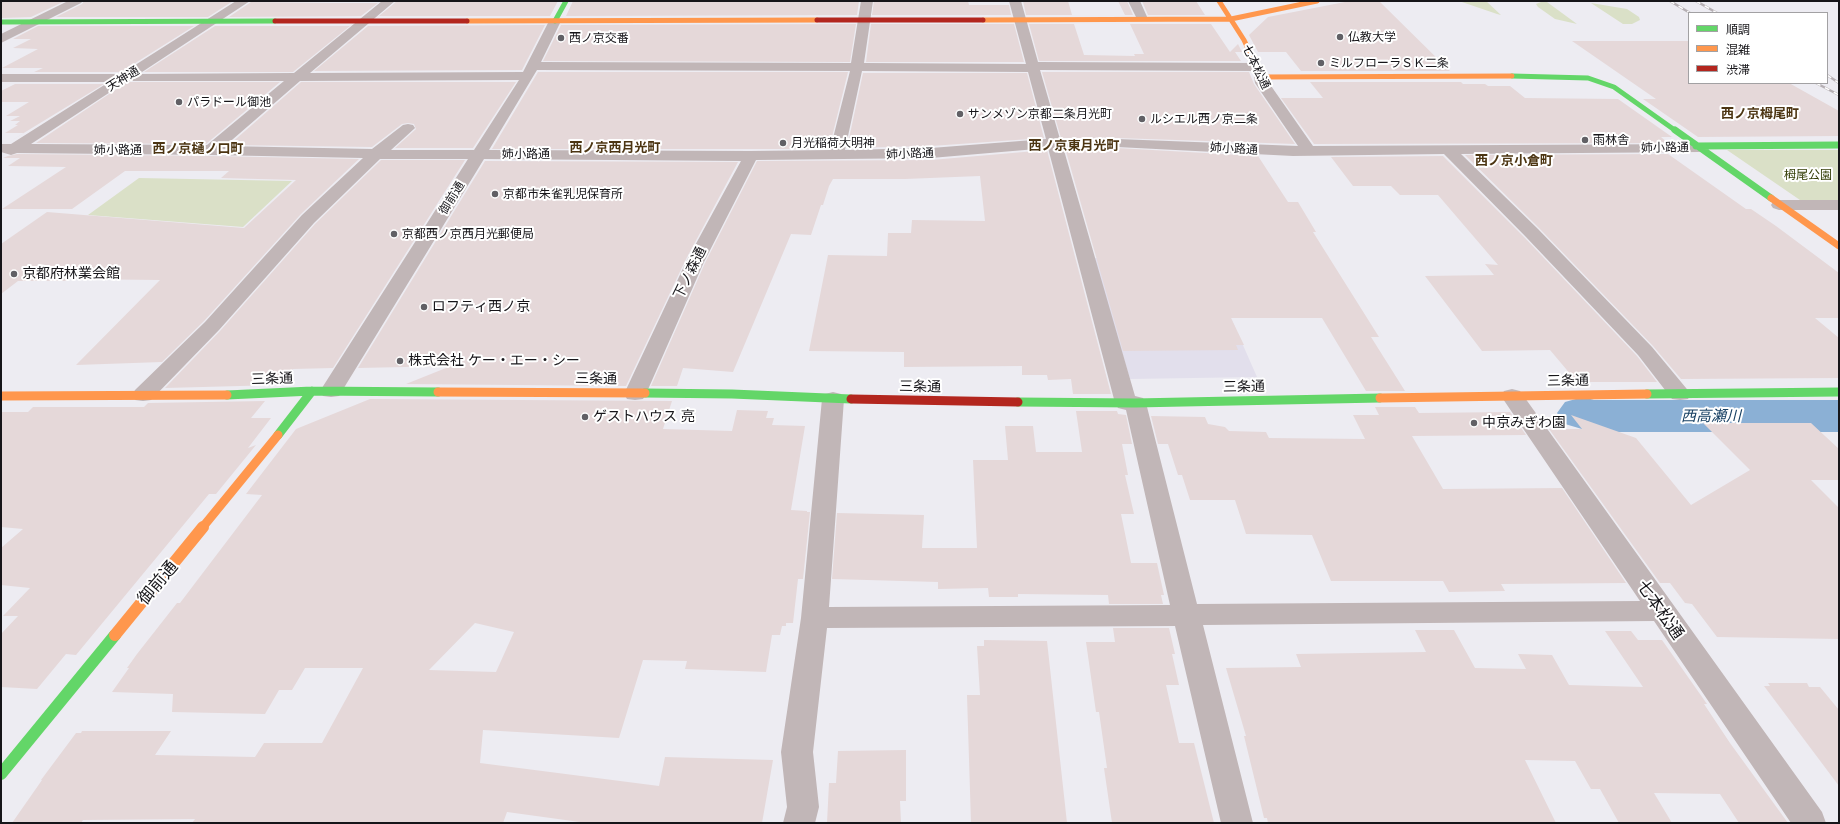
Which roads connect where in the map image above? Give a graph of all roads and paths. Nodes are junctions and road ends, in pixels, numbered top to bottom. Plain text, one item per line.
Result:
1 (77, 1) edge
2 (244, 1) edge
3 (389, 1) edge
4 (566, 1) edge
5 (1015, 1) edge
6 (1134, 1) edge
7 (1219, 1) edge
8 (1282, 1) edge
9 (1317, 1) edge
10 (866, 11) edge
11 (1141, 15) junction
12 (1229, 15) junction
13 (1, 16) edge
14 (49, 16) junction
15 (1019, 16) junction
16 (557, 17) junction
17 (217, 18) junction
18 (367, 18) junction
19 (1, 22) edge
20 (36, 22) junction
21 (1, 39) edge
22 (857, 67) junction
23 (1034, 67) junction
24 (531, 71) junction
25 (1259, 72) junction
26 (300, 75) junction
27 (126, 77) junction
28 (1, 78) edge
29 (408, 128) dead end
30 (1054, 143) junction
31 (1839, 145) edge
32 (1697, 147) junction
33 (211, 150) junction
34 (1448, 150) junction
35 (5, 151) edge
36 (1309, 151) junction
37 (376, 154) junction
38 (479, 155) junction
39 (751, 156) junction
40 (836, 156) junction
41 (1779, 205) junction
42 (1839, 205) edge
43 (1839, 246) edge
44 (312, 391) junction
45 (331, 391) junction
46 (1839, 392) edge
47 (635, 394) junction
48 (1680, 394) junction
49 (143, 395) junction
50 (1, 396) edge
51 (1512, 396) junction
52 (833, 399) junction
53 (1131, 403) junction
54 (1660, 611) junction
55 (1187, 615) junction
56 (815, 618) junction
57 (1, 774) edge
58 (799, 823) edge
59 (1237, 823) edge
60 (1810, 823) edge

1 - 14 street
2 - 17 street, 天神通
3 - 18 street
4 - 16 street, 御前通
5 - 15 street
6 - 11 street
7 - 12 street, 七本松通
8 - 12 street
9 - 12 street
10 - 15 street
10 - 16 street
10 - 22 street
11 - 12 street
11 - 15 street
12 - 25 street, 七本松通
13 - 14 street
14 - 17 street
14 - 20 street
15 - 23 street
16 - 18 street
16 - 24 street, 御前通
17 - 18 street
17 - 20 street
17 - 27 street, 天神通
18 - 26 street
19 - 20 street
20 - 21 street
22 - 23 street
22 - 24 street
22 - 40 street
23 - 25 street
23 - 30 street
24 - 26 street
24 - 38 street, 御前通
25 - 32 street
25 - 36 street, 七本松通
26 - 27 street
26 - 33 street
27 - 28 street
27 - 35 street, 天神通
29 - 37 street
30 - 36 street, 姉小路通
30 - 40 street, 姉小路通
30 - 53 street
31 - 32 street, 姉小路通
32 - 34 street, 姉小路通
32 - 41 street
33 - 35 street, 姉小路通
33 - 37 street, 姉小路通
34 - 36 street, 姉小路通
34 - 48 street
37 - 38 street, 姉小路通
37 - 49 street
38 - 39 street, 姉小路通
38 - 45 street, 御前通
39 - 40 street, 姉小路通
39 - 47 street, 下ノ森通
41 - 42 street
41 - 43 street
44 - 45 street, 三条通
44 - 49 street, 三条通
44 - 57 street, 御前通
45 - 47 street, 三条通
46 - 48 street, 三条通
47 - 52 street, 三条通
48 - 51 street, 三条通
49 - 50 street, 三条通
51 - 53 street, 三条通
51 - 54 street, 七本松通
52 - 53 street, 三条通
52 - 56 street
53 - 55 street
54 - 55 street
54 - 60 street, 七本松通
55 - 56 street
55 - 59 street
56 - 58 street

